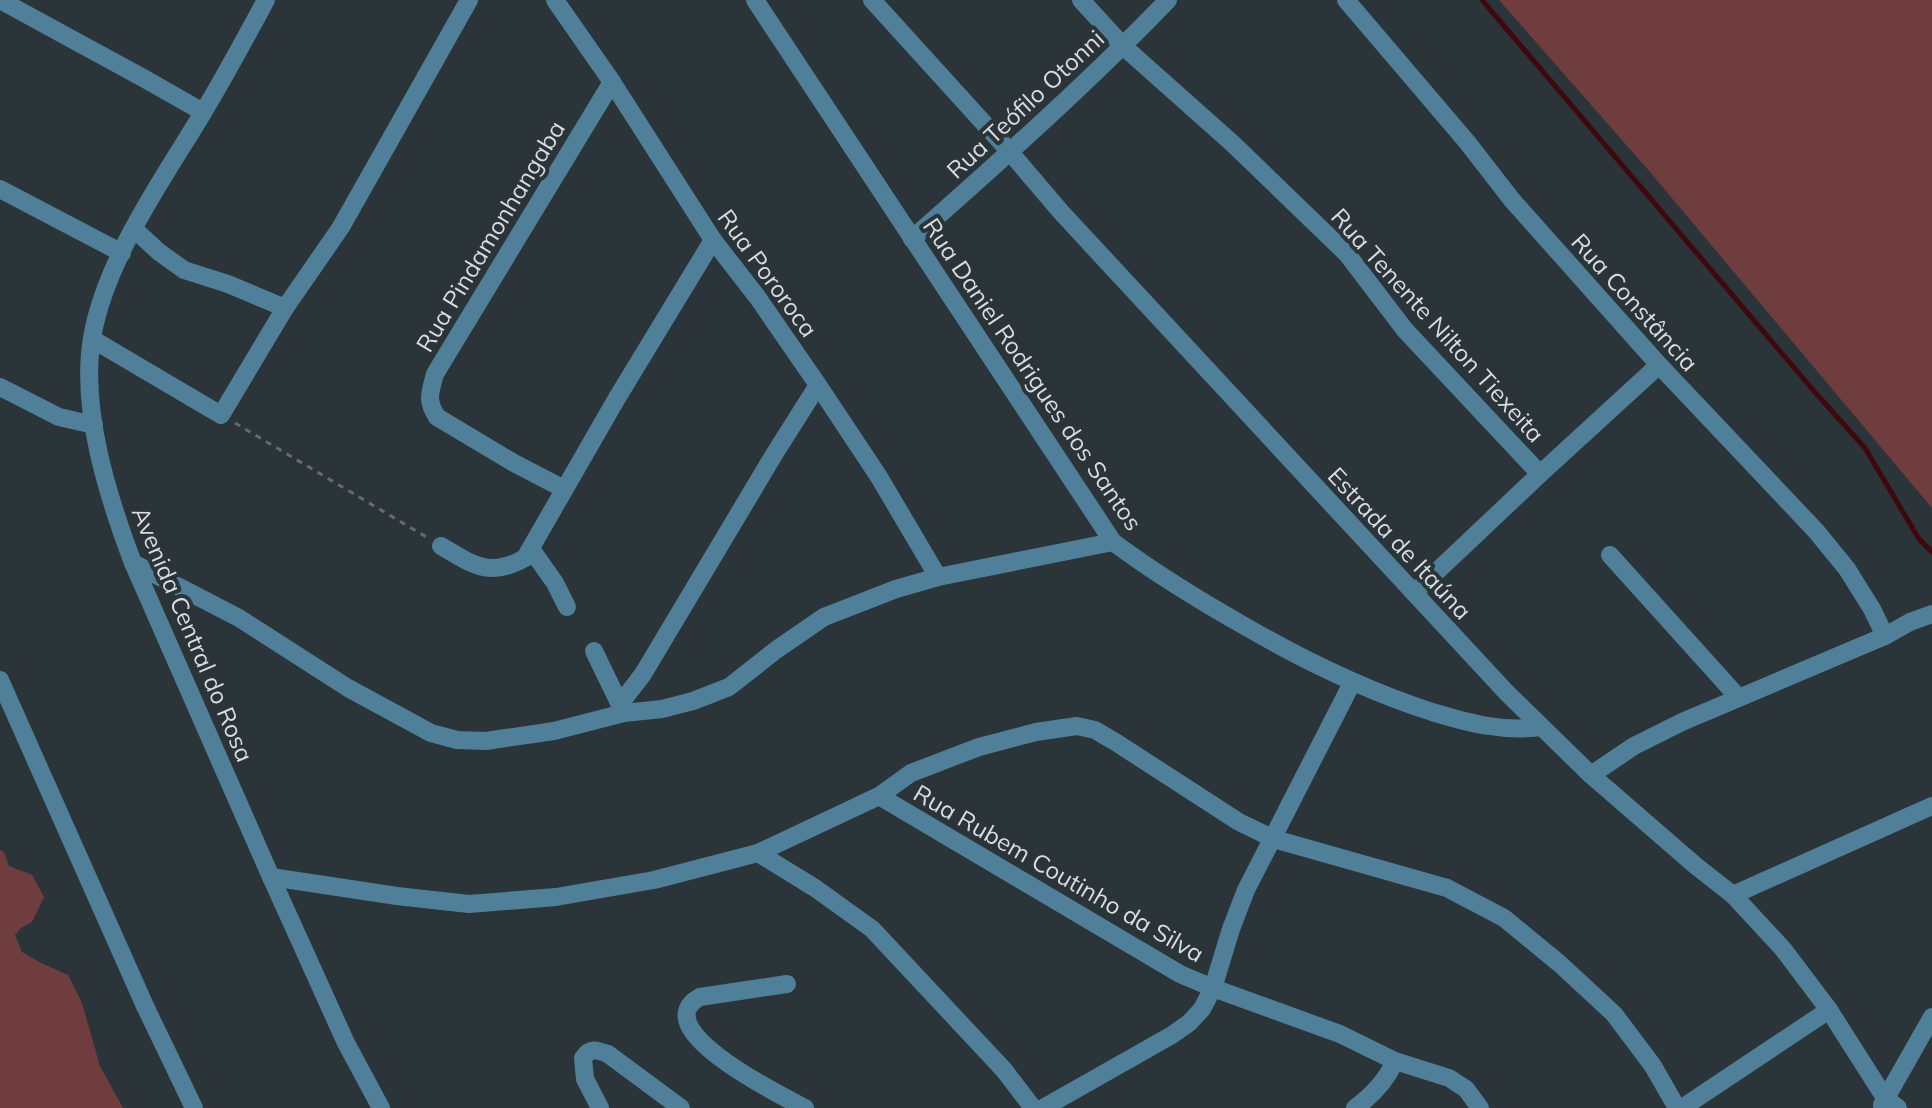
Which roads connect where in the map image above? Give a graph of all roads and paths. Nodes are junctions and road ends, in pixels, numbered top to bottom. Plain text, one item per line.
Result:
1 (0, 0) edge
2 (266, 0) edge
3 (469, 0) edge
4 (555, 0) edge
5 (755, 0) edge
6 (872, 0) edge
7 (1081, 0) edge
8 (1168, 0) edge
9 (1346, 0) edge
10 (1123, 46) junction
11 (612, 82) junction
12 (203, 112) junction
13 (1010, 152) junction
14 (0, 189) edge
15 (134, 229) junction
16 (912, 239) junction
17 (713, 240) junction
18 (122, 253) junction
19 (285, 308) junction
20 (92, 339) junction
21 (1659, 365) junction
22 (818, 385) junction
23 (0, 387) edge
24 (221, 415) junction
25 (94, 425) junction
26 (1540, 474) junction
27 (564, 489) junction
28 (1113, 542) junction
29 (441, 546) joint
30 (531, 549) junction
31 (1610, 555) dead end
32 (133, 563) junction
33 (938, 577) junction
34 (1414, 593) junction
35 (567, 607) dead end
36 (1932, 614) edge
37 (1885, 636) junction
38 (594, 651) dead end
39 (0, 680) edge
40 (1352, 683) junction
41 (1738, 697) junction
42 (622, 708) junction
43 (1540, 727) junction
44 (1591, 775) junction
45 (879, 796) junction
46 (1932, 806) edge
47 (1274, 839) junction
48 (758, 853) junction
49 (271, 877) junction
50 (1733, 895) junction
51 (787, 984) dead end
52 (1213, 988) junction
53 (1829, 1010) junction
54 (1932, 1017) edge
55 (1395, 1061) junction
56 (1888, 1105) edge
57 (378, 1107) edge
58 (194, 1108) edge
59 (600, 1108) edge
60 (681, 1108) edge
61 (805, 1108) edge
62 (1033, 1108) edge
63 (1043, 1108) edge
64 (1355, 1108) edge
65 (1480, 1108) edge
66 (1680, 1108) edge

1 - 12 street
2 - 12 street, Avenida Central do Rosa
3 - 19 street
4 - 11 street, Rua Pororoca
5 - 16 street, Rua Daniel Rodrigues dos Santos
6 - 13 street, Estrada de Itaúna
7 - 10 street, Rua Tenente Nilton Tiexeita
8 - 10 street, Rua Teófilo Otonni
9 - 21 street, Rua Constância
10 - 13 street, Rua Teófilo Otonni
10 - 26 street, Rua Tenente Nilton Tiexeita
11 - 17 street, Rua Pororoca
11 - 27 street, Rua Pindamonhangaba
12 - 15 street, Avenida Central do Rosa
13 - 16 street, Rua Teófilo Otonni
13 - 34 street, Estrada de Itaúna
14 - 18 street
15 - 18 street, Avenida Central do Rosa
15 - 19 street
16 - 28 street, Rua Daniel Rodrigues dos Santos
17 - 22 street, Rua Pororoca
17 - 27 street
18 - 20 street, Avenida Central do Rosa
19 - 24 street
20 - 24 street
20 - 25 street, Avenida Central do Rosa
21 - 26 street
21 - 37 street, Rua Constância
22 - 33 street, Rua Pororoca
22 - 42 street
23 - 25 street
24 - 29 path
25 - 32 street, Avenida Central do Rosa
26 - 34 street
27 - 30 street
28 - 33 street
28 - 40 street, Rua Daniel Rodrigues dos Santos
29 - 30 street
30 - 35 street
31 - 41 street
32 - 42 street
32 - 49 street, Avenida Central do Rosa
33 - 42 street
34 - 43 street, Estrada de Itaúna
36 - 37 street
37 - 41 street
38 - 42 street
39 - 58 street
40 - 43 street, Rua Daniel Rodrigues dos Santos
40 - 47 street
41 - 44 street
43 - 44 street, Estrada de Itaúna
44 - 50 street, Estrada de Itaúna
45 - 47 street
45 - 48 street
45 - 52 street, Rua Rubem Coutinho da Silva
46 - 50 street
47 - 52 street
47 - 66 street
48 - 49 street
48 - 62 street
49 - 57 street, Avenida Central do Rosa
50 - 53 street, Estrada de Itaúna
51 - 61 street
52 - 55 street, Rua Rubem Coutinho da Silva
52 - 63 street
53 - 56 street, Estrada de Itaúna
53 - 66 street
54 - 56 street
55 - 64 street
55 - 65 street, Rua Rubem Coutinho da Silva
59 - 60 street

